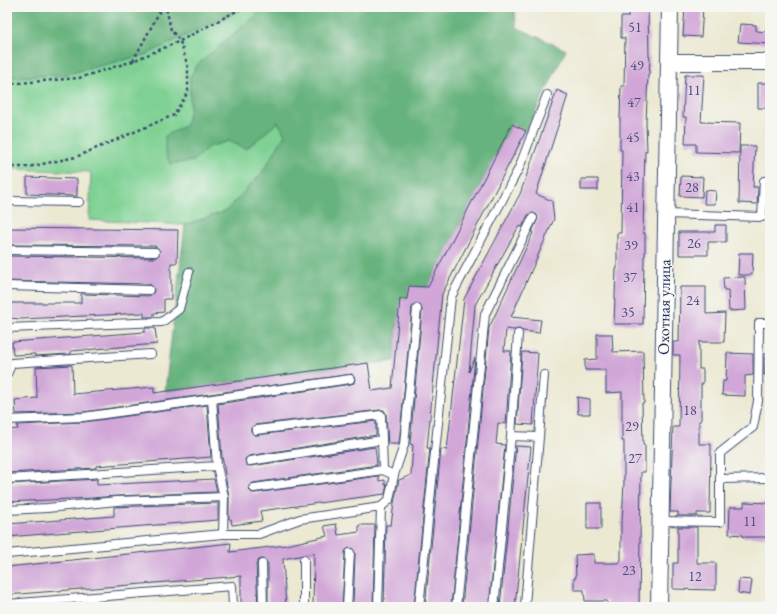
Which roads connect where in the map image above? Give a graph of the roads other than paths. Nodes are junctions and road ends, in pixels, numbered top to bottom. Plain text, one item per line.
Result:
1 (670, 7) edge
2 (669, 62) junction
3 (770, 62) edge
4 (547, 95) dead end
5 (770, 181) edge
6 (7, 201) edge
7 (79, 202) dead end
8 (666, 214) junction
9 (532, 218) dead end
10 (7, 250) edge
11 (155, 252) dead end
12 (189, 272) dead end
13 (7, 286) edge
14 (149, 290) dead end
15 (416, 309) dead end
16 (770, 323) edge
17 (7, 328) edge
18 (518, 334) dead end
19 (152, 354) dead end
20 (9, 362) edge
21 (7, 374) edge
22 (544, 375) dead end
23 (350, 379) dead end
24 (212, 399) junction
25 (7, 420) edge
26 (256, 430) dead end
27 (511, 436) junction
28 (539, 437) junction
29 (382, 440) junction
30 (250, 461) dead end
31 (217, 466) junction
32 (383, 470) junction
33 (394, 475) junction
34 (770, 478) edge
35 (7, 479) edge
36 (720, 479) junction
37 (254, 488) dead end
38 (224, 498) junction
39 (381, 507) junction
40 (7, 510) edge
41 (660, 521) junction
42 (223, 534) junction
43 (350, 553) dead end
44 (7, 554) edge
45 (304, 560) dead end
46 (262, 564) dead end
47 (7, 604) edge
48 (525, 605) dead end
49 (233, 607) edge
50 (263, 607) edge
51 (304, 607) edge
52 (347, 607) edge
53 (378, 607) edge
54 (419, 607) edge
55 (456, 607) edge
56 (494, 607) edge
57 (659, 607) edge

1 - 2 street, Охотная улица
2 - 3 street
2 - 8 street, Охотная улица
4 - 54 lane
5 - 8 lane
6 - 7 lane
8 - 41 street, Охотная улица
9 - 55 lane
10 - 11 lane
12 - 17 lane
13 - 14 lane
15 - 33 lane
16 - 36 lane
18 - 27 lane
19 - 20 lane
20 - 21 lane
22 - 28 lane
23 - 24 lane
24 - 25 lane
24 - 31 lane
26 - 29 lane
27 - 28 lane
27 - 56 lane
28 - 48 lane
29 - 30 lane
29 - 32 lane
31 - 35 lane
31 - 38 lane
32 - 33 lane
32 - 37 lane
33 - 39 lane
34 - 36 lane
36 - 41 lane
38 - 40 lane
38 - 42 lane
39 - 42 lane
39 - 53 lane
41 - 57 street, Охотная улица
42 - 44 lane
43 - 52 lane
45 - 51 lane
46 - 50 lane
47 - 49 lane

